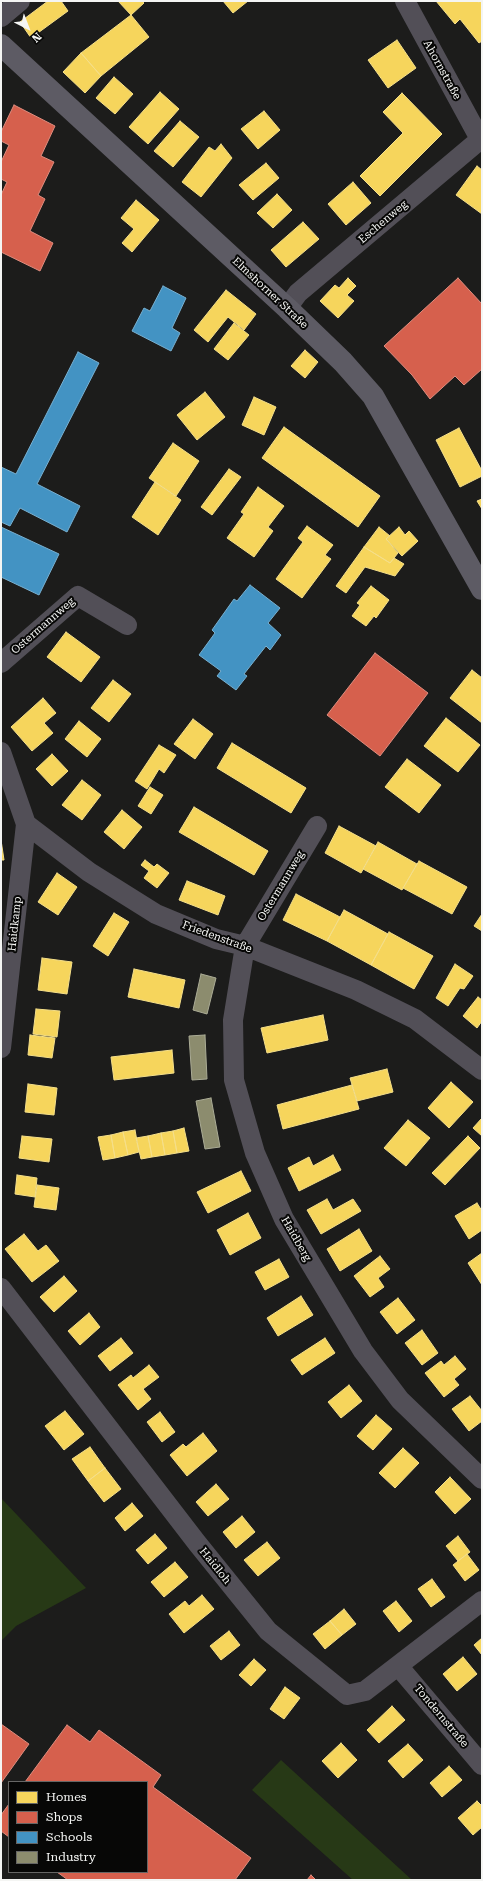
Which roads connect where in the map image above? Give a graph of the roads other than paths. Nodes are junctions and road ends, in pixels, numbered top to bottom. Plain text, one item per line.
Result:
1 (20, 1) edge
2 (405, 1) edge
3 (1, 17) edge
4 (1, 45) edge
5 (481, 138) edge
6 (287, 308) junction
7 (482, 589) edge
8 (127, 625) dead end
9 (1, 662) edge
10 (1, 752) edge
11 (26, 824) junction
12 (317, 826) dead end
13 (245, 946) junction
14 (1, 1048) edge
15 (482, 1070) edge
16 (1, 1288) edge
17 (482, 1479) edge
18 (482, 1602) edge
19 (399, 1667) junction
20 (482, 1765) edge

1 - 3 street
2 - 5 street, Ahornstraße
4 - 6 main road, Elmshorner Straße
5 - 6 street, Eschenweg
6 - 7 main road, Elmshorner Straße
8 - 9 street, Ostermannweg
10 - 11 street
11 - 13 street, Friedenstraße
11 - 14 street, Haidkamp
12 - 13 street, Ostermannweg
13 - 15 street, Friedenstraße
13 - 17 street, Haidberg
16 - 19 street, Haidloh
18 - 19 street, Haidloh
19 - 20 street, Tondernstraße

